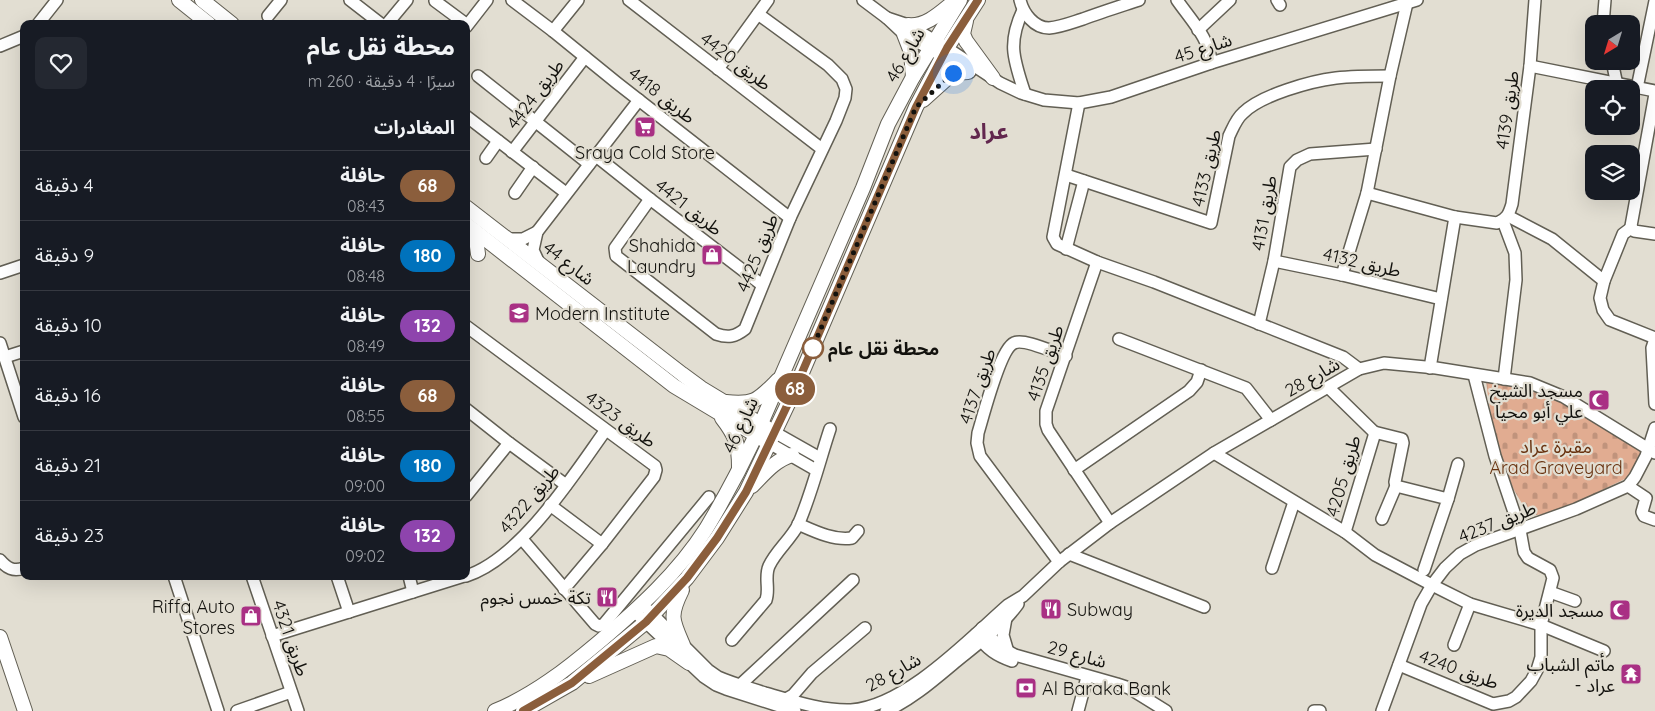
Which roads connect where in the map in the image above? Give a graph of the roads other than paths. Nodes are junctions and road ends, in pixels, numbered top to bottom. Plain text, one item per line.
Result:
1 (57, 0) edge
2 (179, 0) edge
3 (202, 0) edge
4 (280, 0) edge
5 (350, 0) edge
6 (407, 0) edge
7 (487, 0) edge
8 (512, 0) edge
9 (578, 0) edge
10 (629, 0) edge
11 (768, 0) edge
12 (863, 0) edge
13 (958, 0) edge
14 (978, 0) edge
15 (1139, 0) edge
16 (1177, 0) edge
17 (1230, 0) edge
18 (1535, 0) edge
19 (1605, 0) edge
20 (434, 1) edge
21 (1655, 1) edge
22 (1412, 2) edge
23 (1022, 5) edge
24 (758, 14) junction
25 (968, 14) junction
26 (1604, 15) edge
27 (268, 16) dead end
28 (41, 20) edge
29 (204, 20) edge
30 (227, 20) edge
31 (375, 20) edge
32 (391, 20) edge
33 (460, 20) edge
34 (470, 21) edge
35 (906, 29) junction
36 (1198, 30) junction
37 (553, 31) junction
38 (20, 38) edge
39 (0, 46) edge
40 (938, 48) junction
41 (585, 57) junction
42 (1211, 63) junction
43 (1530, 66) junction
44 (718, 69) junction
45 (968, 72) junction
46 (478, 76) dead end
47 (1390, 76) junction
48 (913, 77) junction
49 (997, 80) junction
50 (1598, 80) edge
51 (1639, 80) edge
52 (1640, 89) edge
53 (1655, 92) edge
54 (1025, 94) junction
55 (639, 100) junction
56 (1079, 103) junction
57 (916, 107) junction
58 (470, 119) edge
59 (535, 122) junction
60 (498, 141) junction
61 (1376, 149) junction
62 (822, 150) junction
63 (512, 152) junction
64 (486, 158) dead end
65 (593, 160) junction
66 (533, 168) junction
67 (1066, 175) junction
68 (1084, 181) junction
69 (514, 193) dead end
70 (566, 193) junction
71 (1367, 193) junction
72 (650, 199) junction
73 (470, 210) edge
74 (1455, 217) junction
75 (790, 218) junction
76 (1505, 218) junction
77 (471, 227) edge
78 (1632, 230) junction
79 (537, 232) junction
80 (1655, 234) edge
81 (508, 239) junction
82 (1066, 249) junction
83 (478, 254) dead end
84 (1274, 261) junction
85 (1097, 262) junction
86 (539, 263) junction
87 (20, 266) edge
88 (0, 273) edge
89 (1342, 275) junction
90 (1604, 281) junction
91 (762, 285) junction
92 (1441, 299) junction
93 (1259, 324) junction
94 (470, 329) edge
95 (1119, 339) dead end
96 (1655, 339) edge
97 (0, 343) edge
98 (20, 351) edge
99 (1066, 356) junction
100 (5, 357) junction
101 (1430, 368) junction
102 (1359, 369) junction
103 (1201, 370) junction
104 (1654, 371) edge
105 (784, 374) junction
106 (1474, 375) junction
107 (1504, 379) junction
108 (1329, 388) junction
109 (1655, 400) edge
110 (20, 404) edge
111 (720, 407) junction
112 (470, 411) edge
113 (1271, 420) junction
114 (1655, 428) edge
115 (830, 429) dead end
116 (759, 430) junction
117 (605, 431) junction
118 (1374, 432) junction
119 (772, 437) junction
120 (509, 444) junction
121 (1652, 451) edge
122 (1214, 453) junction
123 (792, 455) junction
124 (820, 458) junction
125 (1458, 464) dead end
126 (740, 469) junction
127 (816, 470) junction
128 (1074, 470) junction
129 (566, 485) junction
130 (1396, 486) junction
131 (1628, 486) junction
132 (470, 491) edge
133 (746, 492) junction
134 (1651, 495) edge
135 (709, 497) dead end
136 (1448, 500) junction
137 (1294, 502) junction
138 (550, 505) junction
139 (1382, 519) dead end
140 (1655, 520) edge
141 (1110, 523) junction
142 (798, 524) junction
143 (1520, 530) junction
144 (858, 532) dead end
145 (1345, 532) junction
146 (522, 539) junction
147 (602, 544) junction
148 (1070, 554) junction
149 (0, 560) edge
150 (1059, 562) junction
151 (1272, 568) dead end
152 (20, 569) edge
153 (1424, 570) dead end
154 (470, 574) edge
155 (687, 578) junction
156 (175, 580) edge
157 (253, 580) edge
158 (339, 580) edge
159 (410, 580) edge
160 (452, 580) edge
161 (853, 580) dead end
162 (1432, 585) junction
163 (564, 589) junction
164 (413, 592) junction
165 (1550, 592) junction
166 (1023, 596) junction
167 (1575, 601) dead end
168 (1470, 604) junction
169 (1204, 607) dead end
170 (639, 608) junction
171 (349, 612) junction
172 (650, 618) junction
173 (1006, 618) junction
174 (1541, 625) junction
175 (865, 628) dead end
176 (982, 634) junction
177 (272, 636) junction
178 (0, 637) edge
179 (732, 640) dead end
180 (1454, 645) dead end
181 (683, 646) junction
182 (1604, 651) dead end
183 (1004, 654) junction
184 (955, 662) junction
185 (689, 663) junction
186 (1399, 665) junction
187 (805, 680) junction
188 (1086, 681) junction
189 (572, 683) junction
190 (740, 685) junction
191 (291, 692) junction
192 (786, 699) junction
193 (812, 706) junction
194 (1492, 708) edge
195 (24, 711) edge
196 (218, 711) edge
197 (237, 711) edge
198 (298, 711) edge
199 (495, 711) edge
200 (523, 711) edge
201 (795, 711) edge
202 (849, 711) edge
203 (886, 711) edge
204 (1078, 711) edge
205 (1157, 711) edge
206 (1166, 711) edge
207 (1314, 711) edge
208 (1320, 711) edge
209 (1382, 711) edge

1 - 28 street
2 - 29 main road
3 - 30 main road
4 - 27 street
5 - 31 street
6 - 32 street
7 - 34 street
8 - 37 street, طريق 4418
9 - 37 street
10 - 44 street, طريق 4420
11 - 24 street
12 - 35 street
13 - 35 main road
13 - 40 main road, شارع 46
14 - 25 main road, شارع 46
15 - 23 street
16 - 36 street
17 - 36 street
18 - 43 street, طريق 4139
19 - 26 street
20 - 33 street
21 - 51 street
22 - 42 street, شارع 45
22 - 47 street
23 - 54 street
24 - 44 street
24 - 62 street, طريق 4425
25 - 40 main road, شارع 46
25 - 49 main road
35 - 40 street
35 - 48 main road
36 - 42 street
37 - 41 street, طريق 4418
38 - 39 street
40 - 45 street, شارع 45
40 - 48 main road, شارع 46
40 - 49 street, شارع 45
40 - 57 main road, شارع 46
41 - 55 street, طريق 4418
41 - 59 street, طريق 4424
42 - 56 street, شارع 45
43 - 50 street
43 - 76 street, طريق 4139
44 - 62 street, طريق 4420
45 - 49 street, شارع 45
45 - 57 main road
46 - 59 street, طريق 4421
47 - 61 street
47 - 68 street, طريق 4133
48 - 105 main road, شارع 46
49 - 54 street, شارع 45
52 - 53 street
53 - 78 street
54 - 56 street, شارع 45
55 - 65 street
55 - 75 street, طريق 4418
56 - 67 street
57 - 119 main road, شارع 46
58 - 60 street
59 - 63 street, طريق 4424
59 - 65 street, طريق 4421
60 - 63 street
60 - 64 street
61 - 71 street
61 - 84 street, طريق 4131
62 - 75 street, طريق 4425
63 - 66 street
65 - 70 street
65 - 72 street, طريق 4421
66 - 69 street
66 - 70 street
67 - 68 street, طريق 4133
67 - 82 street
68 - 82 street
70 - 79 street
71 - 74 street
71 - 89 street
72 - 91 street, طريق 4421
72 - 91 street, طريق 4425
73 - 81 main road, شارع 44
74 - 76 street
74 - 92 street
75 - 91 street, طريق 4425
76 - 90 street
76 - 107 street
77 - 83 main road
77 - 111 main road, شارع 44
78 - 80 street
78 - 90 street
79 - 81 street
79 - 86 street
81 - 86 main road, شارع 44
82 - 85 street
84 - 89 street, طريق 4132
84 - 93 street, طريق 4131
85 - 93 street
85 - 99 street, طريق 4135
86 - 111 main road, شارع 44
87 - 88 street
89 - 92 street, طريق 4132
90 - 96 street
92 - 101 street
93 - 102 street
94 - 117 street, طريق 4323
95 - 103 street
96 - 104 street
97 - 100 street
98 - 100 street
99 - 128 street, طريق 4135
99 - 150 street, طريق 4137
100 - 110 street
101 - 102 street, شارع 28
101 - 106 street, شارع 28
102 - 108 street, شارع 28
103 - 113 street
103 - 128 street
104 - 109 street
105 - 111 main road
105 - 116 main road, شارع 46
106 - 107 street, شارع 28
106 - 143 street
107 - 121 street, شارع 28
108 - 113 street, شارع 28
108 - 118 street, طريق 4205
111 - 116 main road, شارع 44
111 - 126 main road
112 - 120 street
113 - 122 street, شارع 28
114 - 121 street
115 - 124 street
116 - 119 main road, شارع 44
116 - 126 main road, شارع 46
117 - 129 street, طريق 4322
117 - 147 street, طريق 4323
118 - 130 street
118 - 145 street, طريق 4205
119 - 123 street
119 - 124 street
119 - 133 main road, شارع 46
120 - 129 street
120 - 132 street
121 - 131 street
122 - 137 street, طريق 4205
122 - 141 street, شارع 28
123 - 127 street
123 - 133 main road
124 - 127 street
125 - 136 street
126 - 170 main road, شارع 46
127 - 142 street
128 - 141 street, طريق 4135
129 - 138 street, طريق 4322
130 - 136 street
130 - 139 street
131 - 134 street
131 - 143 street, طريق 4237
133 - 155 main road, شارع 46
134 - 140 street
135 - 163 street
136 - 153 street
137 - 145 street, طريق 4205
137 - 151 street
138 - 146 street, طريق 4322
138 - 147 street
141 - 148 street, شارع 28
142 - 144 street
142 - 179 street
143 - 162 street, طريق 4237
143 - 165 street
145 - 162 street, طريق 4205
146 - 154 street, طريق 4322
146 - 163 street
147 - 163 street, طريق 4323
148 - 150 street, شارع 28
148 - 169 street
149 - 152 street
150 - 166 street, شارع 28
155 - 172 main road, شارع 46
155 - 181 main road
156 - 196 street
157 - 177 street, طريق 4321
158 - 171 street
159 - 164 street
160 - 164 street, طريق 4322
161 - 190 street
162 - 168 street, طريق 4205
162 - 186 street, طريق 4237
164 - 171 street, طريق 4322
165 - 167 street
165 - 174 street, طريق 4240
166 - 173 street, شارع 28
166 - 176 street, شارع 28
168 - 174 street, طريق 4205
168 - 180 street
170 - 172 street, شارع 28
170 - 199 main road, شارع 46
171 - 177 street, طريق 4322
172 - 181 street, شارع 28
172 - 185 street, شارع 28
172 - 189 main road, شارع 46
173 - 176 street, شارع 28
173 - 183 street
174 - 182 street, طريق 4205
174 - 194 street, طريق 4240
175 - 187 street
176 - 183 street, شارع 29
176 - 184 street, شارع 28
176 - 202 street, شارع 28
177 - 191 street, طريق 4321
178 - 195 main road
181 - 190 street, شارع 28
183 - 184 street
183 - 188 street, شارع 29
183 - 206 street, شارع 29
184 - 203 street, شارع 28
185 - 189 main road
185 - 201 street, شارع 28
186 - 194 street, طريق 4240
186 - 209 street, طريق 4237
187 - 192 street
187 - 193 street
188 - 204 street
188 - 205 street, شارع 29
189 - 200 main road, شارع 46
190 - 192 street, شارع 28
191 - 197 street
191 - 198 street, طريق 4321
192 - 193 street, شارع 28
193 - 202 street, شارع 28
207 - 208 street

